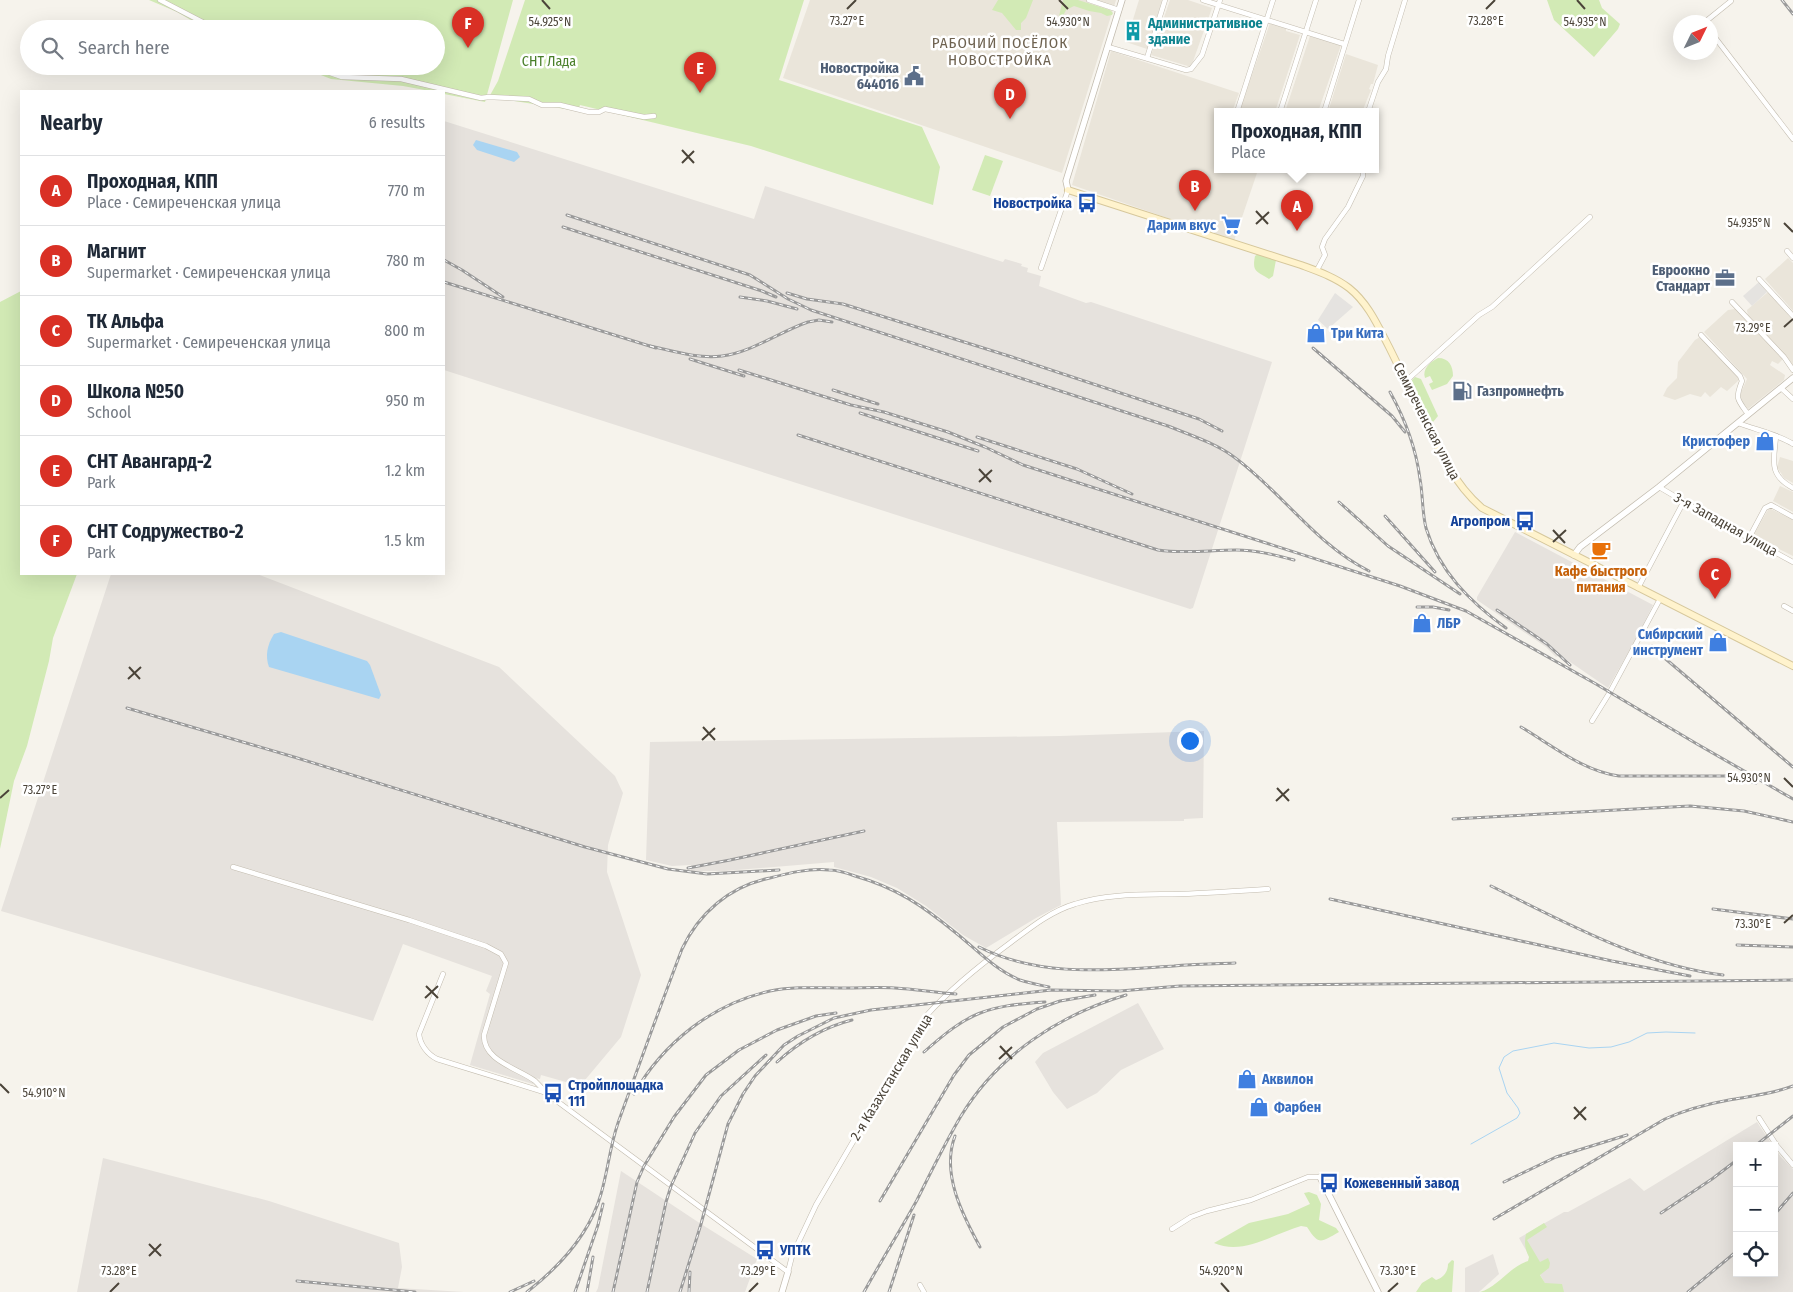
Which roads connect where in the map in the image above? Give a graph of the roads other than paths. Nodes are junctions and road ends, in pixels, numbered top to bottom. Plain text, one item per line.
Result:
1 (160, 0) edge
2 (1089, 0) edge
3 (1122, 0) edge
4 (1165, 0) edge
5 (1203, 0) edge
6 (1273, 0) edge
7 (1316, 0) edge
8 (1359, 0) edge
9 (1405, 0) edge
10 (1731, 1) edge
11 (1219, 2) edge
12 (1119, 10) junction
13 (1714, 15) edge
14 (199, 20) edge
15 (1266, 20) junction
16 (1306, 31) junction
17 (1718, 41) edge
18 (1344, 44) junction
19 (1108, 47) junction
20 (1147, 58) junction
21 (336, 75) edge
22 (1238, 108) edge
23 (1281, 108) edge
24 (1325, 108) edge
25 (1369, 108) edge
26 (654, 116) dead end
27 (1793, 139) edge
28 (1363, 173) edge
29 (1068, 190) junction
30 (1590, 217) dead end
31 (1787, 251) dead end
32 (1793, 258) edge
33 (1041, 268) dead end
34 (1317, 270) junction
35 (1759, 278) dead end
36 (1732, 302) dead end
37 (1793, 316) edge
38 (1701, 335) dead end
39 (1793, 370) edge
40 (1793, 378) edge
41 (1406, 381) junction
42 (1781, 388) junction
43 (1793, 399) edge
44 (1748, 414) junction
45 (1738, 423) junction
46 (1776, 436) junction
47 (1793, 444) edge
48 (1659, 486) junction
49 (1793, 488) edge
50 (1684, 501) junction
51 (1793, 517) edge
52 (1749, 538) junction
53 (1574, 555) junction
54 (1793, 562) edge
55 (1638, 588) junction
56 (1660, 599) junction
57 (1784, 606) dead end
58 (1793, 611) edge
59 (1793, 666) edge
60 (1592, 721) dead end
61 (233, 867) dead end
62 (1268, 889) dead end
63 (443, 974) dead end
64 (546, 1093) junction
65 (1759, 1118) dead end
66 (1793, 1165) edge
67 (1320, 1177) joint
68 (1172, 1229) dead end
69 (788, 1272) junction
70 (920, 1285) dead end
71 (782, 1292) edge
72 (924, 1292) edge
73 (1378, 1292) edge

1 - 14 street
2 - 12 street
3 - 12 street
4 - 20 street
5 - 11 street
6 - 15 street
7 - 16 street
8 - 18 street
9 - 25 street
10 - 13 street
11 - 15 street
11 - 20 street
12 - 19 street
15 - 16 street
15 - 22 street
16 - 18 street
16 - 23 street
17 - 27 street
18 - 24 street
19 - 20 street
19 - 29 street
21 - 26 street
28 - 34 street
29 - 33 street
29 - 34 main road, Семиреченская улица
30 - 41 street
31 - 32 street
34 - 41 main road, Семиреченская улица
35 - 37 street
36 - 39 street
38 - 44 street
40 - 42 street
41 - 53 main road, Семиреченская улица
42 - 43 street
42 - 44 street
44 - 45 street
45 - 46 street
45 - 48 street
46 - 47 street
46 - 49 street
48 - 50 street, 3-я Западная улица
48 - 53 street
50 - 52 street, 3-я Западная улица
50 - 55 street
51 - 52 street
52 - 54 street, 3-я Западная улица
53 - 55 main road, Семиреченская улица
55 - 56 main road, Семиреченская улица
56 - 59 main road, Семиреченская улица
56 - 60 street
57 - 58 street
61 - 64 street
62 - 69 street, 2-я Казахстанская улица
63 - 64 street
64 - 69 street
65 - 66 street
67 - 68 street
67 - 73 street
69 - 71 street, 2-я Казахстанская улица
70 - 72 street

